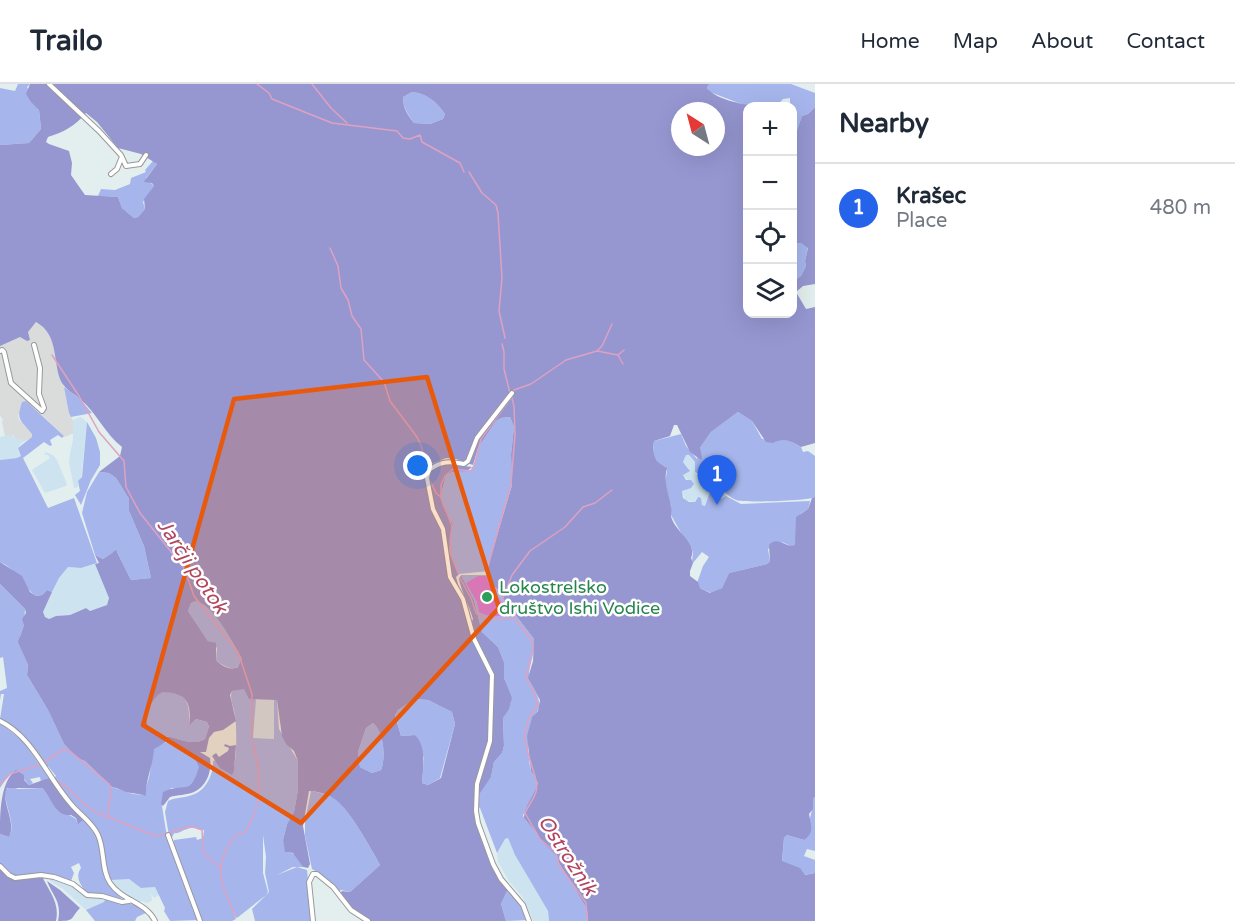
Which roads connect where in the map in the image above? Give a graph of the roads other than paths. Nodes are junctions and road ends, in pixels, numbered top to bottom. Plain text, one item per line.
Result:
1 (49, 84) edge
2 (121, 155) junction
3 (146, 155) dead end
4 (111, 174) dead end
5 (34, 345) dead end
6 (0, 351) edge
7 (512, 393) dead end
8 (0, 721) edge
9 (168, 835) dead end
10 (0, 866) edge
11 (129, 901) junction
12 (154, 921) edge
13 (200, 921) edge
14 (313, 921) edge
15 (368, 921) edge
16 (529, 921) edge

1 - 2 street
2 - 3 street
2 - 4 street
5 - 6 street
7 - 16 street
8 - 11 street
9 - 13 street
10 - 11 street
11 - 12 street
14 - 15 street

